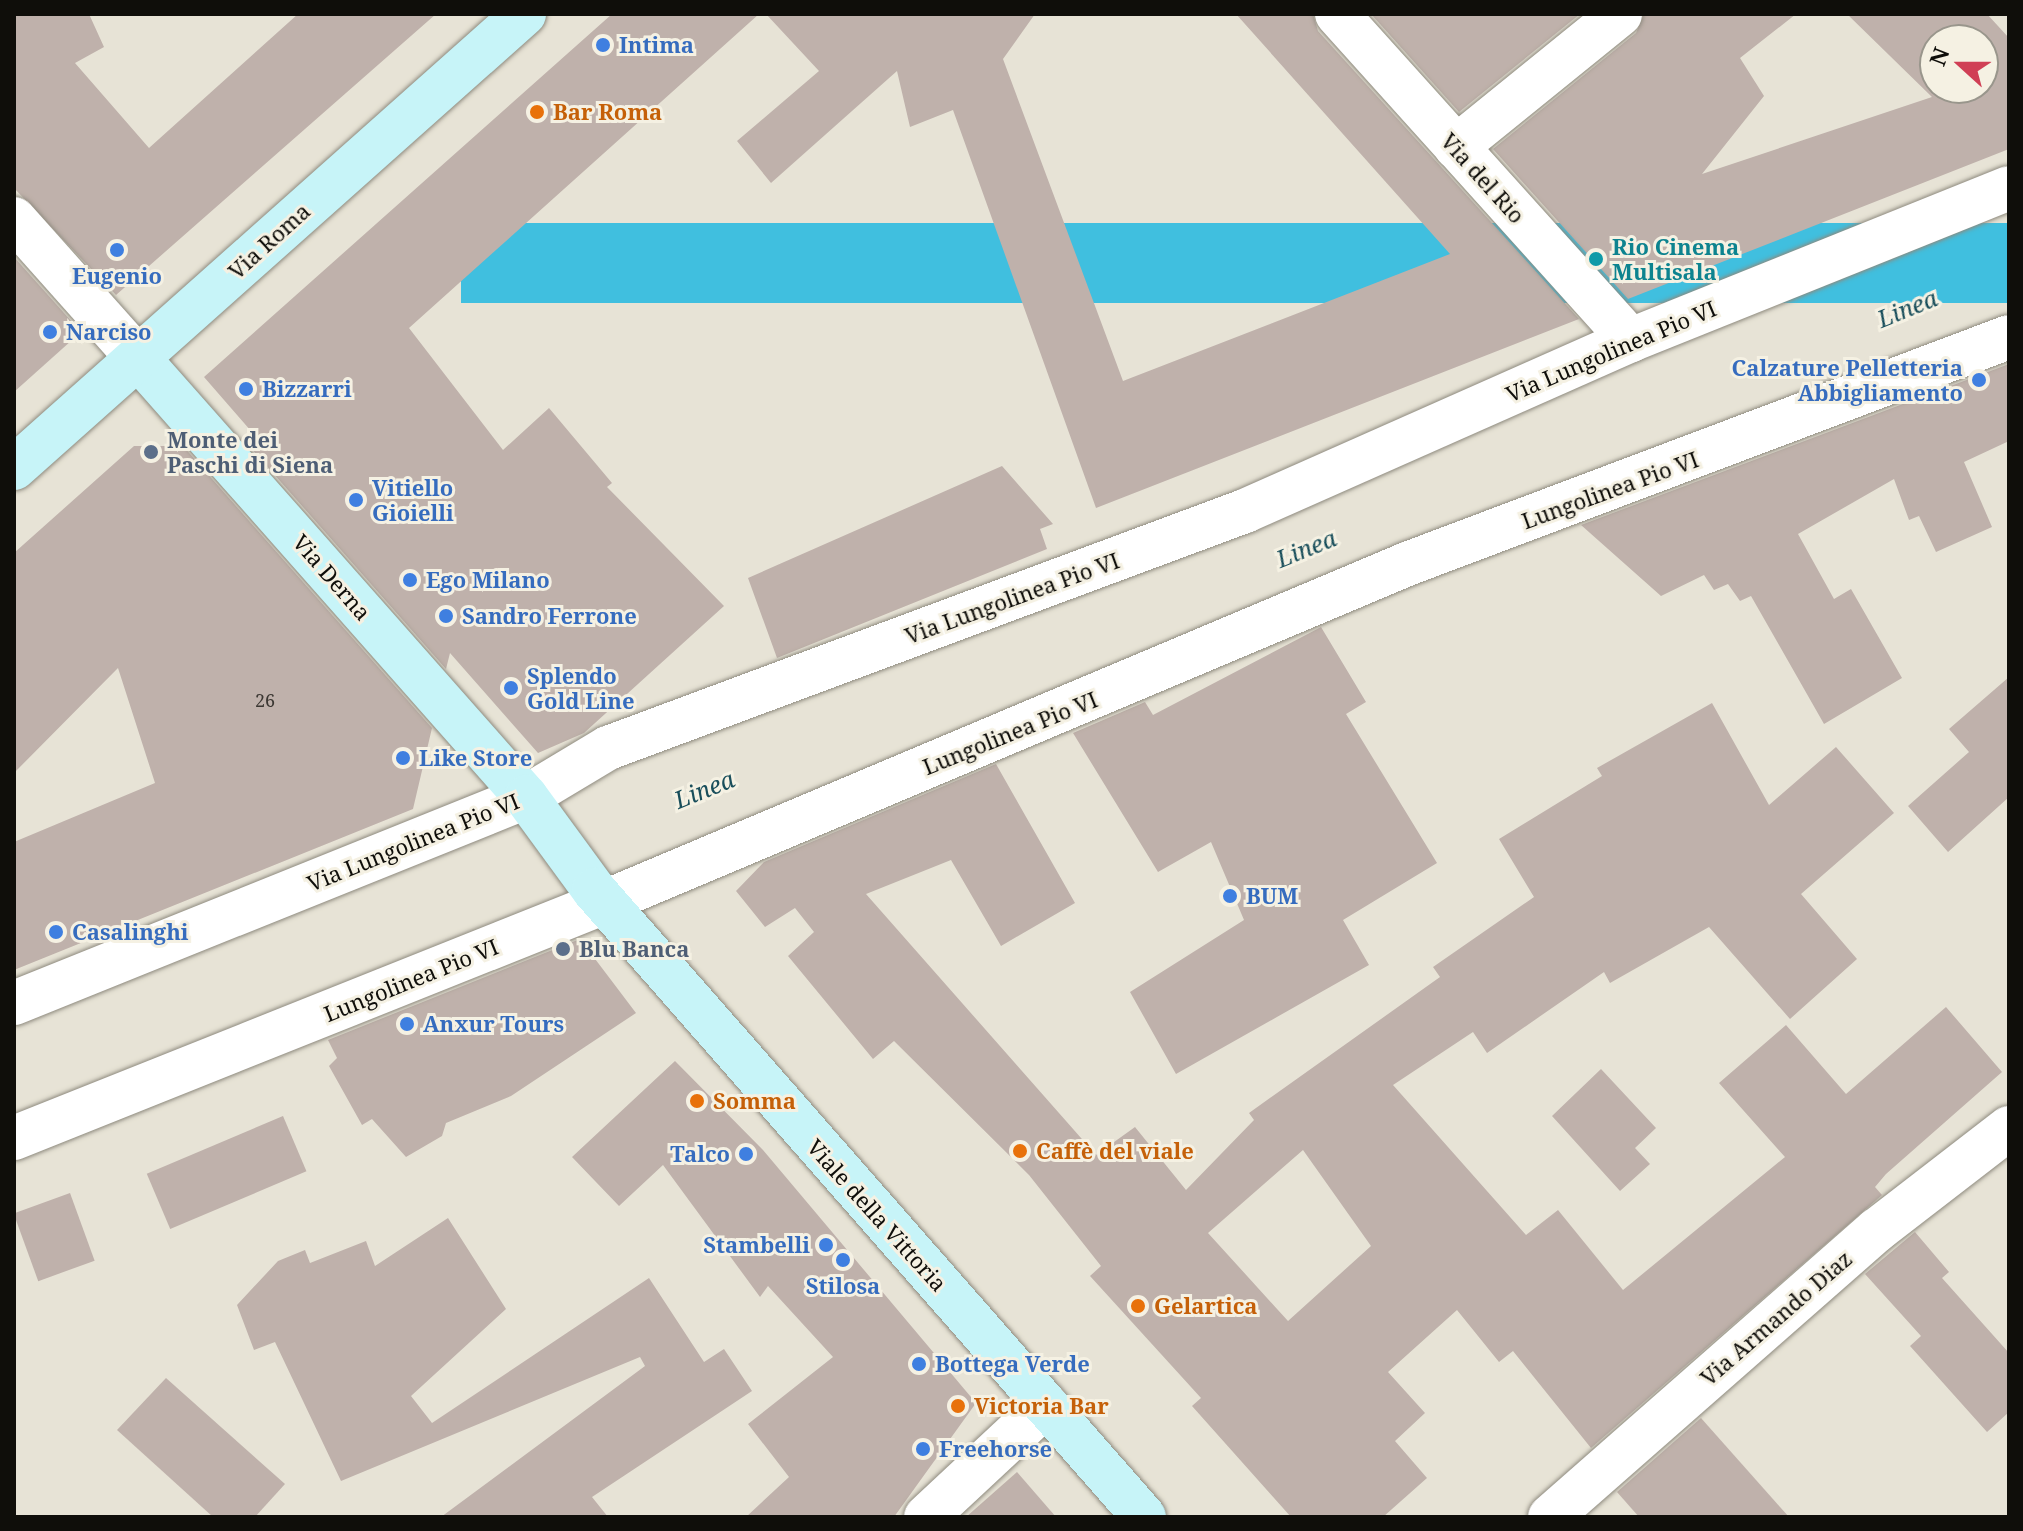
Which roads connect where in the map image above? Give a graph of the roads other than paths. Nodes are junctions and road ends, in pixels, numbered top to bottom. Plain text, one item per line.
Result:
1 (524, 14) edge
2 (1337, 14) edge
3 (1620, 14) edge
4 (1456, 147) junction
5 (2009, 188) edge
6 (14, 219) edge
7 (2009, 337) edge
8 (1631, 340) junction
9 (138, 358) junction
10 (14, 468) edge
11 (526, 797) junction
12 (605, 902) junction
13 (14, 1003) edge
14 (2009, 1128) edge
15 (14, 1138) edge
16 (1046, 1405) junction
17 (926, 1517) edge
18 (1144, 1517) edge
19 (1550, 1517) edge

1 - 9 street, Via Roma
2 - 4 street, Via del Rio
3 - 4 street
4 - 8 street, Via del Rio
5 - 8 street, Via Lungolinea Pio VI
6 - 9 street
7 - 12 street, Lungolinea Pio VI
8 - 11 street, Via Lungolinea Pio VI
9 - 10 street, Via Roma
9 - 11 street, Via Derna
11 - 12 street, Viale della Vittoria
11 - 13 street, Via Lungolinea Pio VI
12 - 15 street, Lungolinea Pio VI
12 - 16 street, Viale della Vittoria
14 - 19 street, Via Armando Diaz
16 - 17 street
16 - 18 street, Viale della Vittoria

